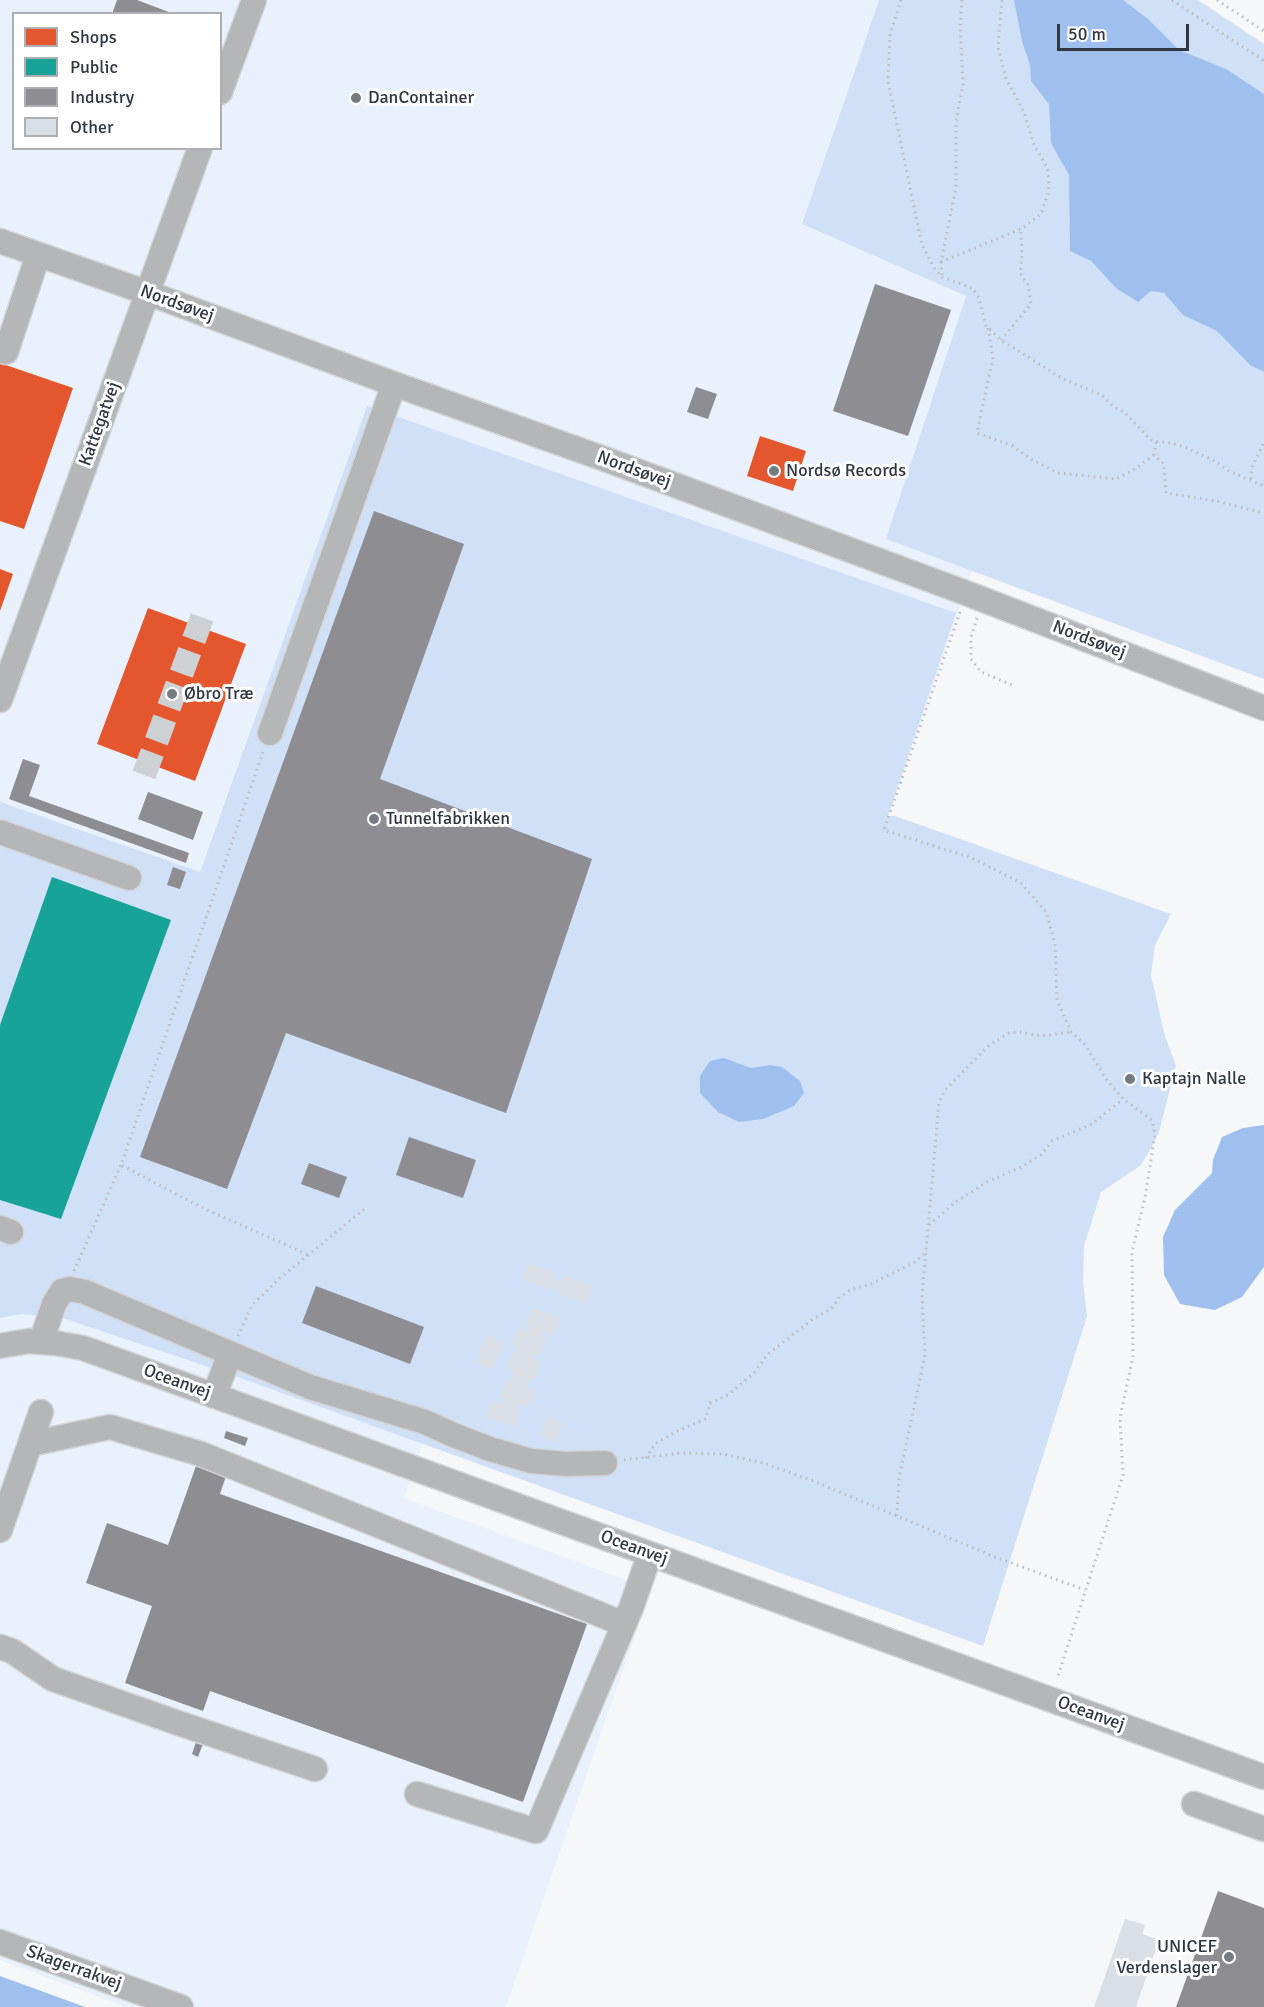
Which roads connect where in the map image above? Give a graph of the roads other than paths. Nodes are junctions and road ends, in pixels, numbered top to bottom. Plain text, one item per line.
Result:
1 (254, 0) edge
2 (222, 87) edge
3 (199, 150) edge
4 (0, 241) edge
5 (38, 255) junction
6 (148, 293) junction
7 (6, 352) dead end
8 (394, 384) junction
9 (0, 700) edge
10 (1264, 708) edge
11 (270, 733) road end
12 (0, 832) edge
13 (129, 878) dead end
14 (41, 1342) junction
15 (0, 1346) edge
16 (230, 1354) junction
17 (214, 1396) junction
18 (41, 1412) dead end
19 (30, 1444) junction
20 (605, 1462) road end
21 (0, 1530) edge
22 (650, 1554) junction
23 (624, 1624) junction
24 (0, 1647) edge
25 (315, 1769) dead end
26 (1264, 1777) edge
27 (417, 1794) dead end
28 (1194, 1804) dead end
29 (1264, 1829) edge
30 (0, 1942) edge
31 (181, 2007) edge

1 - 2 street
3 - 6 street, Kattegatvej
4 - 5 street, Nordsøvej
5 - 6 street, Nordsøvej
5 - 7 street
6 - 8 street, Nordsøvej
6 - 9 street, Kattegatvej
8 - 10 street, Nordsøvej
8 - 11 street
12 - 13 street
14 - 15 street, Oceanvej
14 - 16 street
14 - 17 street, Oceanvej
16 - 17 street
16 - 20 street
17 - 22 street, Oceanvej
18 - 19 street
19 - 21 street
19 - 23 street
22 - 23 street
22 - 26 street, Oceanvej
23 - 27 street
24 - 25 street
28 - 29 street
30 - 31 street, Skagerrakvej

